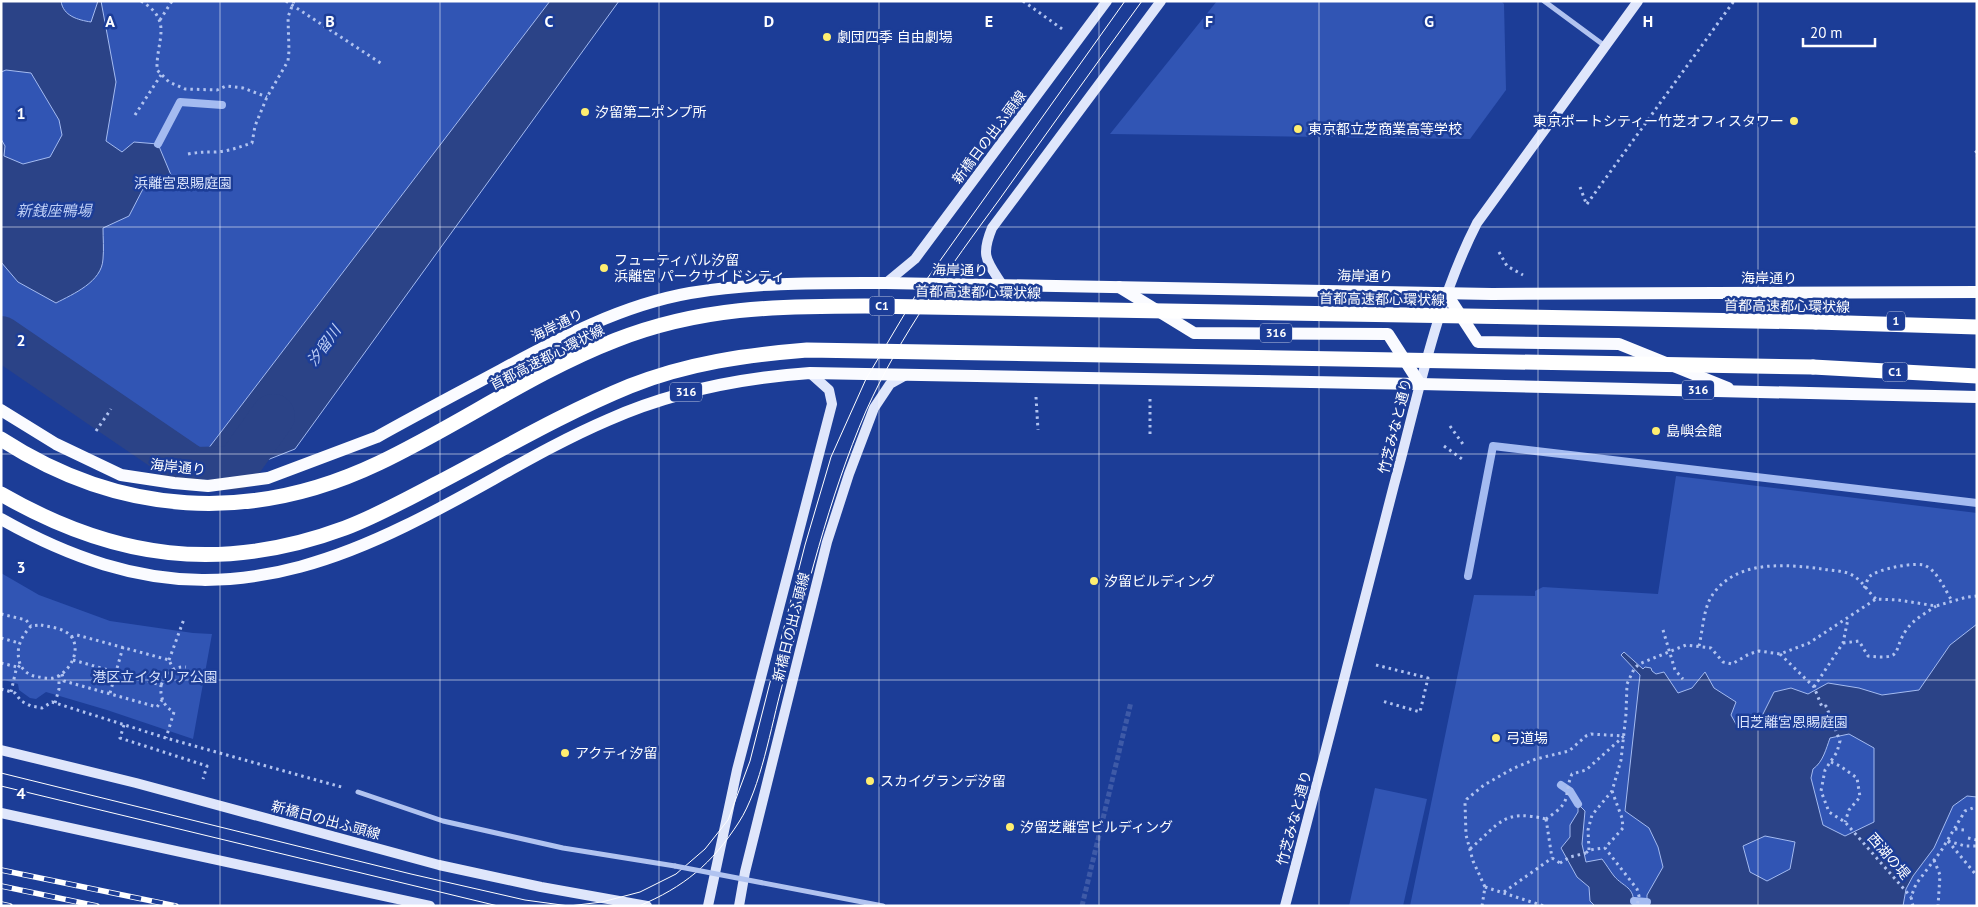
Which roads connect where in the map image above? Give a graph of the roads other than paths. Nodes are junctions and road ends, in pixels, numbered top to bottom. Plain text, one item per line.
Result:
1 (1107, 1) edge
2 (1162, 1) edge
3 (1544, 1) edge
4 (1638, 1) edge
5 (1605, 46) junction
6 (886, 283) junction
7 (1003, 286) junction
8 (1119, 287) junction
9 (1977, 292) edge
10 (1446, 293) junction
11 (1977, 320) edge
12 (1816, 322) junction
13 (1977, 327) edge
14 (1977, 366) edge
15 (1813, 367) junction
16 (810, 373) junction
17 (909, 374) junction
18 (1977, 376) edge
19 (1420, 384) junction
20 (1735, 391) junction
21 (1977, 398) edge
22 (1, 410) edge
23 (1, 439) edge
24 (1, 494) edge
25 (1, 519) edge
26 (1, 750) edge
27 (358, 792) dead end
28 (1, 813) edge
29 (430, 906) edge
30 (646, 906) edge
31 (708, 906) edge
32 (739, 906) edge
33 (883, 906) edge
34 (1285, 906) edge

1 - 6 main road, 新橋日の出ふ頭線
2 - 7 main road
3 - 5 street
4 - 5 main road, 竹芝みなと通り
5 - 10 main road, 竹芝みなと通り
6 - 7 main road, 海岸通り
6 - 22 main road, 海岸通り
7 - 8 main road, 海岸通り
8 - 10 main road, 海岸通り
8 - 19 main road, 316
9 - 10 main road, 海岸通り
10 - 19 main road, 竹芝みなと通り
10 - 20 main road, 316
11 - 12 highway, 1
12 - 13 highway, 首都高速都心環状線 / C1
12 - 23 highway, 首都高速都心環状線 / C1, bridge
14 - 15 highway
15 - 18 highway, C1
15 - 24 highway, C1, bridge
16 - 17 main road, 316
16 - 25 main road, 316
16 - 31 main road, 新橋日の出ふ頭線
17 - 19 main road, 316
17 - 32 main road, 新橋日の出ふ頭線
19 - 20 main road, 316
19 - 34 main road, 竹芝みなと通り
20 - 21 main road, 316
26 - 30 main road, 新橋日の出ふ頭線
27 - 33 street, bridge
28 - 29 main road

